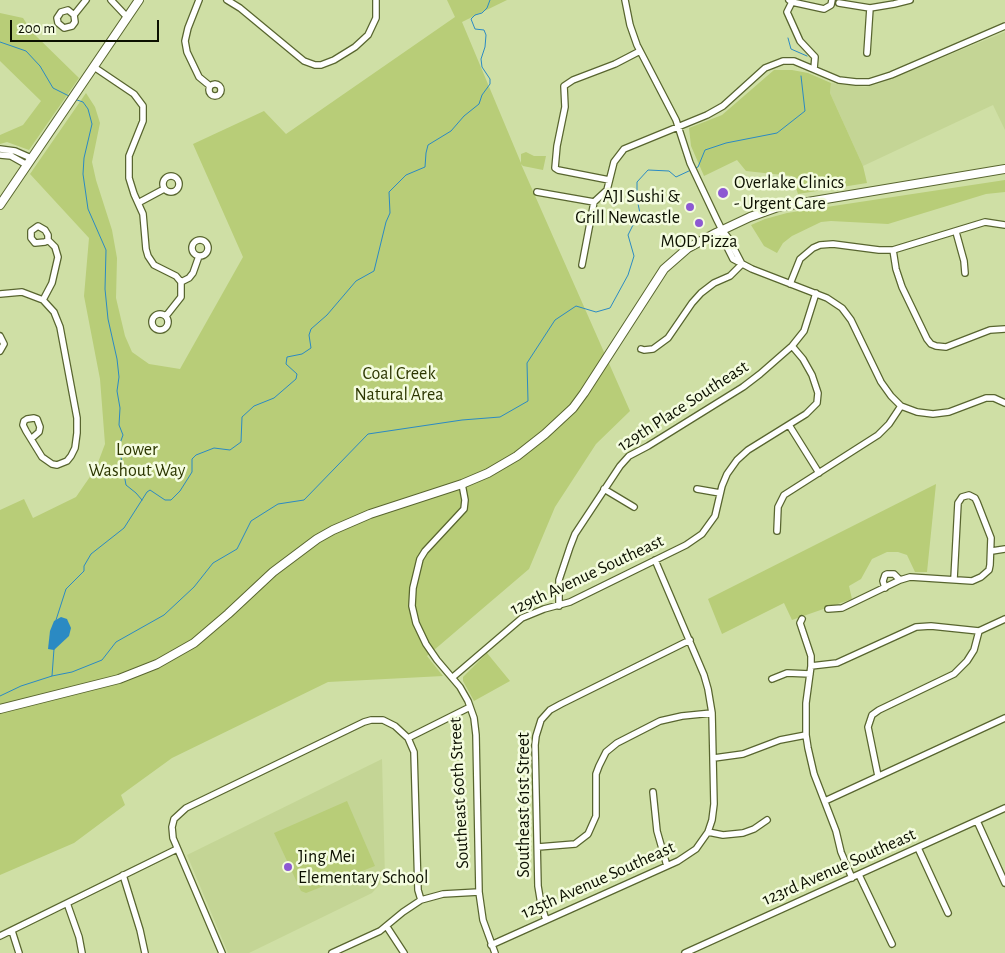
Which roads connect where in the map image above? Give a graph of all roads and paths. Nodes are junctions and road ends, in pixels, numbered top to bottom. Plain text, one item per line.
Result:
1 (86, 0) edge
2 (111, 0) edge
3 (139, 0) edge
4 (199, 0) edge
5 (227, 0) edge
6 (376, 0) edge
7 (625, 0) edge
8 (832, 0) edge
9 (910, 0) edge
10 (791, 1) edge
11 (839, 3) dead end
12 (870, 8) junction
13 (74, 14) dead end
14 (127, 17) junction
15 (1005, 26) edge
16 (640, 51) junction
17 (867, 54) dead end
18 (94, 67) junction
19 (814, 69) junction
20 (210, 86) dead end
21 (678, 126) junction
22 (0, 149) edge
23 (0, 155) edge
24 (31, 158) junction
25 (26, 165) junction
26 (1005, 169) edge
27 (609, 180) junction
28 (164, 190) dead end
29 (537, 192) dead end
30 (594, 202) junction
31 (138, 203) junction
32 (0, 205) edge
33 (1005, 224) edge
34 (722, 230) junction
35 (956, 232) junction
36 (48, 240) dead end
37 (893, 250) junction
38 (199, 256) dead end
39 (742, 264) junction
40 (582, 265) dead end
41 (964, 274) dead end
42 (181, 282) junction
43 (790, 284) junction
44 (0, 294) edge
45 (816, 294) junction
46 (43, 300) junction
47 (166, 316) dead end
48 (1005, 329) edge
49 (0, 336) edge
50 (792, 346) junction
51 (640, 349) dead end
52 (0, 351) edge
53 (1005, 403) edge
54 (901, 406) junction
55 (789, 425) junction
56 (31, 439) dead end
57 (819, 473) junction
58 (462, 484) junction
59 (604, 489) junction
60 (697, 489) dead end
61 (720, 493) junction
62 (634, 507) dead end
63 (777, 531) dead end
64 (1005, 549) edge
65 (992, 551) junction
66 (655, 560) junction
67 (954, 579) junction
68 (900, 580) junction
69 (885, 588) junction
70 (559, 606) junction
71 (828, 609) dead end
72 (802, 619) dead end
73 (1005, 619) edge
74 (978, 631) junction
75 (690, 640) junction
76 (811, 666) junction
77 (810, 674) junction
78 (453, 678) junction
79 (772, 679) dead end
80 (470, 707) junction
81 (0, 709) edge
82 (712, 713) junction
83 (1005, 718) edge
84 (806, 735) junction
85 (408, 738) junction
86 (714, 758) junction
87 (878, 776) junction
88 (652, 792) dead end
89 (825, 800) junction
90 (1005, 808) edge
91 (767, 820) dead end
92 (977, 821) junction
93 (708, 832) junction
94 (538, 847) junction
95 (918, 848) junction
96 (178, 849) junction
97 (668, 866) junction
98 (860, 874) junction
99 (123, 875) junction
100 (852, 878) junction
101 (1005, 883) edge
102 (479, 892) junction
103 (421, 900) junction
104 (67, 903) junction
105 (948, 913) dead end
106 (546, 920) junction
107 (386, 927) junction
108 (12, 930) junction
109 (0, 936) edge
110 (892, 944) dead end
111 (491, 945) junction
112 (702, 946) junction
113 (19, 953) edge
114 (82, 953) edge
115 (144, 953) edge
116 (222, 953) edge
117 (332, 953) edge
118 (404, 953) edge
119 (495, 953) edge
120 (685, 953) edge
121 (705, 953) edge

1 - 13 street
2 - 14 street
3 - 14 main road
4 - 20 street
5 - 6 street
7 - 16 street
8 - 10 street
9 - 12 street
10 - 19 street
11 - 12 street
12 - 17 street
14 - 18 main road
15 - 19 street
16 - 21 street
16 - 27 street
18 - 24 main road
18 - 31 street
19 - 21 street
21 - 27 street
21 - 34 street
22 - 24 street
23 - 25 street
24 - 25 main road
25 - 32 main road
26 - 34 main road
27 - 30 street
28 - 31 street
29 - 30 street
30 - 40 street
31 - 42 street
33 - 35 street
34 - 39 street
34 - 58 main road
35 - 37 street
35 - 41 street
36 - 46 street
37 - 43 street
37 - 48 street
38 - 42 street
39 - 43 street
39 - 51 street
42 - 47 street
43 - 45 street
44 - 46 street
45 - 50 street, 129th Place Southeast
45 - 54 street
46 - 56 street
49 - 52 street
50 - 55 street, 129th Avenue Southeast
50 - 59 street, 129th Place Southeast
53 - 54 street
54 - 57 street
55 - 57 street
55 - 61 street, 129th Avenue Southeast
57 - 63 street
58 - 78 street, Southeast 60th Street
58 - 81 main road
59 - 62 street
59 - 70 street, 129th Place Southeast
60 - 61 street
61 - 66 street, 129th Avenue Southeast
64 - 65 street
65 - 67 street
65 - 67 street
66 - 70 street, 129th Avenue Southeast
66 - 75 street
67 - 68 street
68 - 69 street
68 - 69 street
69 - 71 street
70 - 78 street, 129th Avenue Southeast
72 - 76 street
73 - 74 street
74 - 76 street
74 - 87 street
75 - 82 street
75 - 94 street, Southeast 61st Street
76 - 77 street
77 - 79 street
77 - 84 street
78 - 80 street, Southeast 60th Street
80 - 85 street
80 - 102 street, Southeast 60th Street
82 - 86 street
82 - 94 street
83 - 87 street
84 - 86 street
84 - 89 street
85 - 96 street
85 - 103 street
86 - 93 street
87 - 89 street
88 - 97 street
89 - 100 street
90 - 92 street, 123rd Avenue Southeast
91 - 93 street
92 - 95 street, 123rd Avenue Southeast
92 - 101 street
93 - 97 street, 125th Avenue Southeast
94 - 106 street, Southeast 61st Street
95 - 98 street, 123rd Avenue Southeast
95 - 105 street
96 - 99 street
96 - 116 street
97 - 106 street, 125th Avenue Southeast
98 - 100 street, 123rd Avenue Southeast
98 - 110 street
99 - 104 street
99 - 115 street
100 - 112 street, 123rd Avenue Southeast
102 - 103 street
102 - 111 street, Southeast 60th Street
103 - 107 street
104 - 108 street
104 - 114 street
106 - 111 street, 125th Avenue Southeast
107 - 117 street
107 - 118 street
108 - 109 street
108 - 113 street
111 - 119 street, Southeast 60th Street
112 - 120 street, 123rd Avenue Southeast
112 - 121 street

